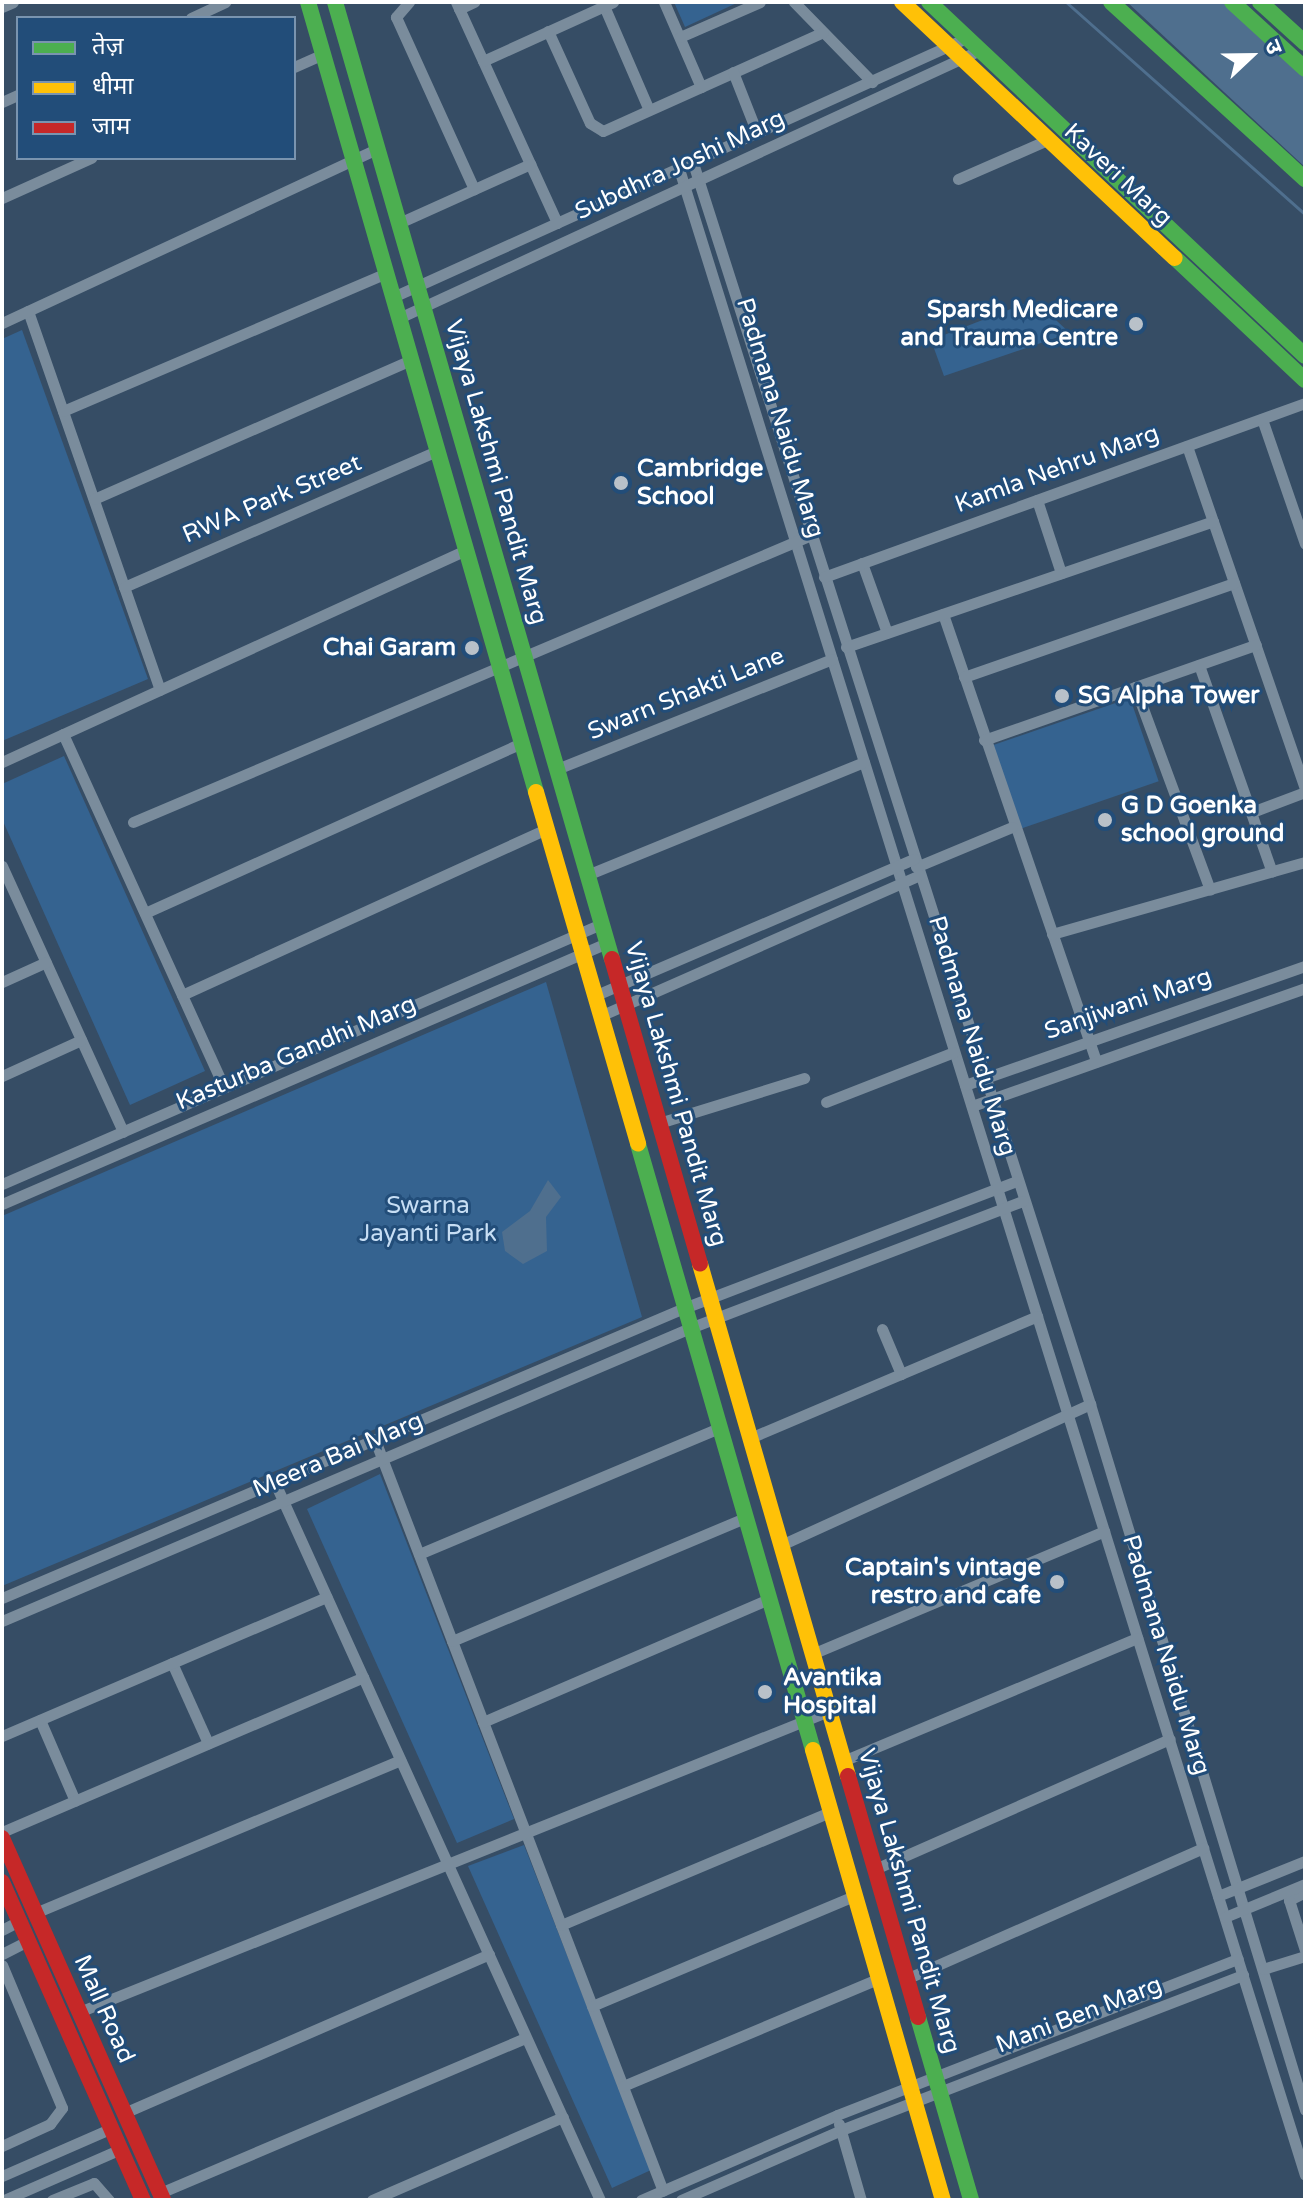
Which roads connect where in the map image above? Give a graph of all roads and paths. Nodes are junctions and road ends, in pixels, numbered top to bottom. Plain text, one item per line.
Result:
1 (13, 2) edge
2 (226, 2) edge
3 (308, 2) edge
4 (335, 2) edge
5 (409, 2) edge
6 (474, 2) edge
7 (664, 2) edge
8 (760, 2) edge
9 (794, 2) edge
10 (902, 2) edge
11 (929, 2) edge
12 (1111, 2) edge
13 (1232, 2) edge
14 (1260, 2) edge
15 (608, 4) edge
16 (458, 6) edge
17 (2, 7) edge
18 (195, 16) edge
19 (548, 31) junction
20 (823, 32) junction
21 (680, 37) junction
22 (966, 38) junction
23 (1305, 43) edge
24 (948, 48) junction
25 (978, 51) junction
26 (323, 54) junction
27 (483, 61) junction
28 (961, 61) junction
29 (296, 66) edge
30 (1305, 69) edge
31 (733, 72) junction
32 (872, 82) junction
33 (701, 87) junction
34 (649, 110) junction
35 (757, 133) junction
36 (1045, 141) junction
37 (377, 149) junction
38 (87, 160) edge
39 (353, 160) junction
40 (693, 163) junction
41 (530, 164) junction
42 (679, 169) junction
43 (958, 179) dead end
44 (1305, 179) edge
45 (698, 181) junction
46 (685, 187) junction
47 (474, 189) junction
48 (2, 198) edge
49 (399, 223) junction
50 (557, 223) junction
51 (386, 273) junction
52 (417, 286) junction
53 (393, 297) junction
54 (423, 307) junction
55 (28, 311) junction
56 (399, 318) junction
57 (2, 323) edge
58 (1305, 356) edge
59 (411, 360) junction
60 (1305, 380) edge
61 (1305, 403) edge
62 (63, 411) junction
63 (1262, 419) junction
64 (1187, 446) junction
65 (437, 451) junction
66 (94, 499) junction
67 (1037, 500) junction
68 (1213, 521) junction
69 (811, 535) junction
70 (1304, 540) edge
71 (795, 542) junction
72 (466, 550) junction
73 (862, 563) junction
74 (1061, 573) junction
75 (824, 577) junction
76 (1234, 583) junction
77 (124, 587) junction
78 (943, 614) junction
79 (887, 633) junction
80 (1256, 645) junction
81 (846, 647) junction
82 (523, 653) junction
83 (832, 659) junction
84 (498, 663) junction
85 (1199, 665) junction
86 (964, 677) junction
87 (1135, 687) junction
88 (160, 690) junction
89 (63, 734) junction
90 (984, 740) junction
91 (522, 743) junction
92 (2, 762) edge
93 (864, 762) junction
94 (557, 769) junction
95 (1305, 790) edge
96 (1252, 812) junction
97 (133, 822) dead end
98 (1012, 827) junction
99 (547, 829) junction
100 (1305, 862) edge
101 (2, 866) edge
102 (896, 866) junction
103 (917, 867) junction
104 (1272, 872) junction
105 (587, 875) junction
106 (901, 882) junction
107 (6, 884) edge
108 (1210, 890) junction
109 (145, 913) junction
110 (601, 924) junction
111 (1052, 934) junction
112 (577, 935) junction
113 (607, 943) junction
114 (582, 954) junction
115 (46, 962) junction
116 (1305, 966) edge
117 (2, 982) edge
118 (619, 986) junction
119 (1305, 988) edge
120 (182, 995) junction
121 (594, 996) junction
122 (625, 1006) junction
123 (600, 1016) junction
124 (81, 1040) junction
125 (1088, 1041) junction
126 (954, 1052) junction
127 (1096, 1062) junction
128 (2, 1076) edge
129 (804, 1078) dead end
130 (984, 1078) junction
131 (965, 1085) junction
132 (224, 1087) junction
133 (990, 1100) junction
134 (191, 1102) junction
135 (826, 1102) dead end
136 (972, 1106) junction
137 (200, 1119) junction
138 (659, 1123) junction
139 (123, 1132) junction
140 (1016, 1181) junction
141 (2, 1184) edge
142 (997, 1189) junction
143 (1023, 1201) junction
144 (2, 1204) edge
145 (1004, 1208) junction
146 (711, 1302) junction
147 (684, 1308) junction
148 (1037, 1316) junction
149 (717, 1319) junction
150 (690, 1328) junction
151 (882, 1329) dead end
152 (901, 1374) junction
153 (1090, 1404) junction
154 (1068, 1415) junction
155 (719, 1428) junction
156 (750, 1438) junction
157 (375, 1440) junction
158 (382, 1460) junction
159 (275, 1483) junction
160 (283, 1502) junction
161 (745, 1518) junction
162 (1104, 1531) junction
163 (781, 1545) junction
164 (419, 1554) junction
165 (327, 1597) junction
166 (2, 1598) edge
167 (768, 1599) junction
168 (2, 1621) edge
169 (1137, 1638) junction
170 (452, 1641) junction
171 (812, 1654) junction
172 (172, 1663) junction
173 (363, 1677) junction
174 (829, 1711) junction
175 (40, 1720) junction
176 (803, 1720) junction
177 (483, 1722) junction
178 (2, 1736) edge
179 (1170, 1739) junction
180 (208, 1743) junction
181 (400, 1760) junction
182 (843, 1761) junction
183 (75, 1801) junction
184 (830, 1812) junction
185 (526, 1832) junction
186 (2, 1835) edge
187 (1203, 1848) junction
188 (1305, 1861) edge
189 (447, 1864) junction
190 (875, 1869) junction
191 (2, 1882) edge
192 (1305, 1884) edge
193 (1238, 1888) junction
194 (1305, 1892) edge
195 (854, 1896) junction
196 (1218, 1896) junction
197 (1244, 1909) junction
198 (35, 1913) junction
199 (1225, 1917) junction
200 (19, 1921) junction
201 (561, 1925) junction
202 (2, 1930) edge
203 (28, 1941) junction
204 (1305, 1953) edge
205 (2, 1954) edge
206 (489, 1954) junction
207 (1238, 1959) junction
208 (2, 1965) edge
209 (1263, 1969) junction
210 (1243, 1975) junction
211 (5, 1978) edge
212 (878, 1979) junction
213 (906, 1979) junction
214 (592, 2006) junction
215 (79, 2012) junction
216 (526, 2038) junction
217 (623, 2086) junction
218 (938, 2087) junction
219 (913, 2095) junction
220 (1305, 2110) edge
221 (124, 2113) junction
222 (837, 2115) junction
223 (563, 2117) junction
224 (112, 2128) junction
225 (841, 2130) junction
226 (2, 2146) edge
227 (121, 2149) junction
228 (1305, 2175) edge
229 (2, 2176) edge
230 (663, 2191) junction
231 (161, 2197) edge
232 (4, 2200) edge
233 (52, 2200) edge
234 (109, 2200) edge
235 (143, 2200) edge
236 (372, 2200) edge
237 (600, 2200) edge
238 (641, 2200) edge
239 (681, 2200) edge
240 (860, 2200) edge
241 (943, 2200) edge
242 (971, 2200) edge

1 - 17 street
2 - 18 street
3 - 26 main road, Vijaya Lakshmi Pandit Marg
4 - 37 main road, Vijaya Lakshmi Pandit Marg
5 - 47 street
6 - 16 street
7 - 21 street
8 - 21 street
9 - 20 street
10 - 24 main road, Kaveri Marg
11 - 22 main road, Kaveri Marg
12 - 44 main road
13 - 30 main road
14 - 23 main road
15 - 19 street
15 - 34 street
16 - 27 street
19 - 27 street
19 - 34 street
20 - 31 street
20 - 32 street
21 - 33 street
22 - 24 street, Subdhra Joshi Marg
22 - 25 main road, Kaveri Marg
24 - 28 main road, Kaveri Marg
24 - 32 street, Subdhra Joshi Marg
25 - 28 street, Subdhra Joshi Marg
25 - 58 main road, Kaveri Marg
26 - 29 street
26 - 39 main road, Vijaya Lakshmi Pandit Marg
27 - 41 street
28 - 36 main road, Kaveri Marg
28 - 45 street, Subdhra Joshi Marg
31 - 33 street
31 - 35 street
32 - 35 street, Subdhra Joshi Marg
33 - 34 street
35 - 40 street, Subdhra Joshi Marg
36 - 43 street
36 - 60 main road, Kaveri Marg
37 - 39 street
37 - 49 main road, Vijaya Lakshmi Pandit Marg
38 - 48 street
39 - 51 main road, Vijaya Lakshmi Pandit Marg
39 - 55 street
40 - 42 street, Subdhra Joshi Marg
40 - 45 street, Padmana Naidu Marg
41 - 47 street
41 - 50 street
42 - 46 street, Padmana Naidu Marg
42 - 50 street, Subdhra Joshi Marg
45 - 46 street, Subdhra Joshi Marg
45 - 69 street, Padmana Naidu Marg
46 - 54 street, Subdhra Joshi Marg
46 - 71 street, Padmana Naidu Marg
47 - 49 street
49 - 52 main road, Vijaya Lakshmi Pandit Marg
50 - 52 street, Subdhra Joshi Marg
51 - 53 main road, Vijaya Lakshmi Pandit Marg
51 - 62 street
52 - 53 street, Subdhra Joshi Marg
52 - 54 main road, Vijaya Lakshmi Pandit Marg
53 - 56 main road, Vijaya Lakshmi Pandit Marg
54 - 56 street, Subdhra Joshi Marg
54 - 82 main road, Vijaya Lakshmi Pandit Marg
55 - 57 street
55 - 62 street
56 - 59 main road, Vijaya Lakshmi Pandit Marg
59 - 65 main road, Vijaya Lakshmi Pandit Marg
59 - 66 street
61 - 63 street, Kamla Nehru Marg
62 - 66 street
63 - 64 street, Kamla Nehru Marg
63 - 70 street
64 - 67 street, Kamla Nehru Marg
64 - 68 street
65 - 72 main road, Vijaya Lakshmi Pandit Marg
65 - 77 street, RWA Park Street
66 - 77 street
67 - 73 street, Kamla Nehru Marg
67 - 74 street
68 - 74 street
68 - 76 street
69 - 71 street
69 - 75 street, Padmana Naidu Marg
71 - 82 street
71 - 83 street, Padmana Naidu Marg
72 - 84 main road, Vijaya Lakshmi Pandit Marg
72 - 88 street
73 - 75 street, Kamla Nehru Marg
73 - 79 street
74 - 78 street
75 - 81 street, Padmana Naidu Marg
76 - 80 street
76 - 86 street
77 - 88 street
78 - 79 street
78 - 86 street
79 - 81 street
80 - 85 street
80 - 95 street
81 - 103 street, Padmana Naidu Marg
82 - 84 street
82 - 94 main road, Vijaya Lakshmi Pandit Marg
83 - 93 street, Padmana Naidu Marg
83 - 94 street, Swarn Shakti Lane
84 - 91 main road, Vijaya Lakshmi Pandit Marg
84 - 97 street
85 - 87 street
85 - 96 street
86 - 90 street
87 - 90 street
87 - 108 street
88 - 89 street
89 - 92 street
89 - 109 street
90 - 98 street
91 - 99 main road, Vijaya Lakshmi Pandit Marg
91 - 109 street
93 - 102 street, Padmana Naidu Marg
93 - 105 street
94 - 105 main road, Vijaya Lakshmi Pandit Marg
95 - 96 street
96 - 104 street
98 - 103 street
98 - 111 street
99 - 112 main road, Vijaya Lakshmi Pandit Marg
99 - 120 street
100 - 104 street
101 - 107 street
102 - 103 street
102 - 106 street, Padmana Naidu Marg
102 - 118 street
103 - 106 street
103 - 130 street, Padmana Naidu Marg
104 - 108 street
105 - 110 main road, Vijaya Lakshmi Pandit Marg
106 - 122 street
106 - 126 street, Padmana Naidu Marg
107 - 115 street
108 - 111 street
109 - 120 street
110 - 112 street, Kasturba Gandhi Marg
110 - 113 main road, Vijaya Lakshmi Pandit Marg
111 - 125 street
112 - 114 main road, Vijaya Lakshmi Pandit Marg
112 - 132 street, Kasturba Gandhi Marg
113 - 114 street, Kasturba Gandhi Marg
113 - 118 main road, Vijaya Lakshmi Pandit Marg
114 - 121 main road, Vijaya Lakshmi Pandit Marg
114 - 137 street, Kasturba Gandhi Marg
115 - 117 street
115 - 124 street
116 - 125 street, Sanjiwani Marg
118 - 121 street
118 - 122 main road, Vijaya Lakshmi Pandit Marg
119 - 127 street, Sanjiwani Marg
120 - 132 street
121 - 123 main road, Vijaya Lakshmi Pandit Marg
122 - 123 street
122 - 138 main road, Vijaya Lakshmi Pandit Marg
123 - 147 main road, Vijaya Lakshmi Pandit Marg
124 - 128 street
124 - 139 street
125 - 127 street
125 - 130 street, Sanjiwani Marg
126 - 131 street, Padmana Naidu Marg
126 - 135 street
127 - 133 street, Sanjiwani Marg
129 - 138 street
130 - 131 street, Sanjiwani Marg
130 - 133 street, Padmana Naidu Marg
131 - 136 street, Padmana Naidu Marg
132 - 134 street, Kasturba Gandhi Marg
133 - 136 street, Sanjiwani Marg
133 - 140 street, Padmana Naidu Marg
134 - 137 street
134 - 139 street, Kasturba Gandhi Marg
136 - 142 street, Padmana Naidu Marg
137 - 144 street, Kasturba Gandhi Marg
138 - 146 main road, Vijaya Lakshmi Pandit Marg
139 - 141 street, Kasturba Gandhi Marg
140 - 142 street, Meera Bai Marg
140 - 143 street, Padmana Naidu Marg
142 - 145 street, Padmana Naidu Marg
142 - 146 street, Meera Bai Marg
143 - 145 street, Meera Bai Marg
143 - 153 street, Padmana Naidu Marg
145 - 148 street, Padmana Naidu Marg
145 - 149 street, Meera Bai Marg
146 - 147 street, Meera Bai Marg
146 - 149 main road, Vijaya Lakshmi Pandit Marg
147 - 150 main road, Vijaya Lakshmi Pandit Marg
147 - 157 street, Meera Bai Marg
148 - 152 street
148 - 154 street, Padmana Naidu Marg
149 - 150 street, Meera Bai Marg
149 - 156 main road, Vijaya Lakshmi Pandit Marg
150 - 155 main road, Vijaya Lakshmi Pandit Marg
150 - 158 street, Meera Bai Marg
151 - 152 street
152 - 156 street
153 - 154 street
153 - 193 street, Padmana Naidu Marg
154 - 162 street, Padmana Naidu Marg
154 - 163 street
155 - 161 main road, Vijaya Lakshmi Pandit Marg
155 - 164 street
156 - 163 main road, Vijaya Lakshmi Pandit Marg
157 - 158 street
157 - 159 street, Meera Bai Marg
158 - 160 street, Meera Bai Marg
158 - 164 street
159 - 160 street
159 - 166 street, Meera Bai Marg
160 - 165 street
160 - 168 street, Meera Bai Marg
161 - 167 main road, Vijaya Lakshmi Pandit Marg
161 - 170 street
162 - 169 street, Padmana Naidu Marg
162 - 171 street
163 - 171 main road, Vijaya Lakshmi Pandit Marg
164 - 170 street
165 - 172 street
165 - 173 street
167 - 176 main road, Vijaya Lakshmi Pandit Marg
167 - 177 street
169 - 179 street, Padmana Naidu Marg
169 - 182 street
170 - 177 street
171 - 174 main road, Vijaya Lakshmi Pandit Marg
172 - 175 street
172 - 180 street
173 - 180 street
173 - 181 street
174 - 176 street
174 - 182 main road, Vijaya Lakshmi Pandit Marg
175 - 178 street
175 - 183 street
176 - 184 main road, Vijaya Lakshmi Pandit Marg
176 - 185 street
177 - 185 street
179 - 187 street, Padmana Naidu Marg
179 - 190 street
180 - 183 street
181 - 189 street
181 - 198 street
182 - 190 main road, Vijaya Lakshmi Pandit Marg
183 - 186 street
184 - 195 main road, Vijaya Lakshmi Pandit Marg
184 - 201 street
185 - 189 street
185 - 201 street
186 - 198 main road, Mall Road
187 - 196 street, Padmana Naidu Marg
187 - 213 street
188 - 193 street
189 - 206 street
189 - 215 street
190 - 213 main road, Vijaya Lakshmi Pandit Marg
191 - 200 main road, Mall Road
192 - 197 street
193 - 196 street
193 - 197 street, Padmana Naidu Marg
194 - 204 street
195 - 212 main road, Vijaya Lakshmi Pandit Marg
195 - 214 street
196 - 199 street, Padmana Naidu Marg
197 - 199 street
197 - 209 street, Padmana Naidu Marg
198 - 215 main road, Mall Road
199 - 207 street, Padmana Naidu Marg
200 - 202 street
200 - 203 main road, Mall Road
201 - 214 street
203 - 205 street
203 - 224 main road, Mall Road
204 - 209 street
206 - 216 street
206 - 221 street
207 - 210 street, Padmana Naidu Marg
207 - 218 street
208 - 211 street
209 - 220 street, Padmana Naidu Marg
210 - 218 street, Mani Ben Marg
210 - 228 street, Padmana Naidu Marg
211 - 226 street
212 - 217 street
212 - 219 main road, Vijaya Lakshmi Pandit Marg
213 - 218 main road, Vijaya Lakshmi Pandit Marg
214 - 217 street
215 - 221 main road, Mall Road
216 - 223 street
216 - 231 street
217 - 230 street
218 - 219 street, Mani Ben Marg
218 - 242 main road, Vijaya Lakshmi Pandit Marg
219 - 222 street, Mani Ben Marg
219 - 225 street, Mani Ben Marg
219 - 241 main road, Vijaya Lakshmi Pandit Marg
221 - 231 main road, Mall Road
222 - 225 street
222 - 230 street, Mani Ben Marg
223 - 236 street
223 - 237 street
224 - 227 main road, Mall Road
224 - 229 street
225 - 239 street, Mani Ben Marg
225 - 240 street
227 - 232 street
227 - 235 main road, Mall Road
230 - 238 street, Mani Ben Marg
233 - 234 street

